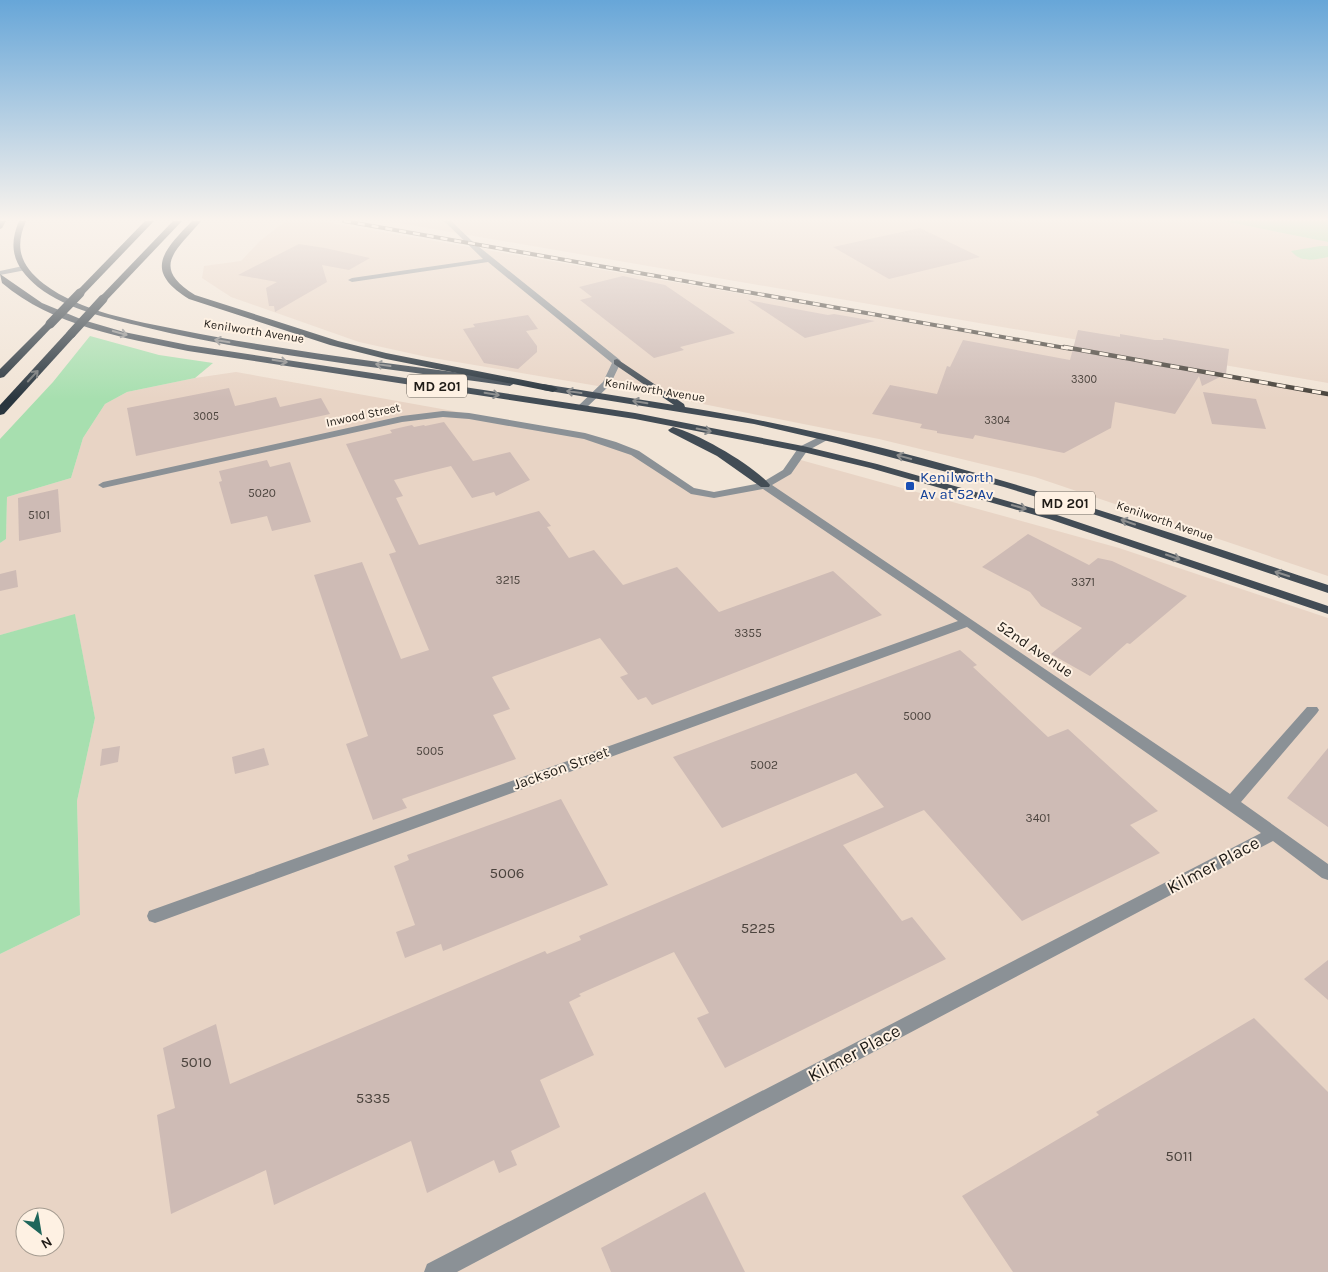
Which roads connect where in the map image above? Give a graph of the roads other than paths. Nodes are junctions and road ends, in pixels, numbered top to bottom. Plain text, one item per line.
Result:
1 (7, 280) edge
2 (38, 280) edge
3 (92, 280) edge
4 (120, 280) edge
5 (169, 280) edge
6 (515, 280) edge
7 (617, 362) junction
8 (0, 375) edge
9 (553, 388) junction
10 (596, 395) junction
11 (581, 408) junction
12 (685, 409) junction
13 (0, 412) edge
14 (635, 416) junction
15 (826, 437) junction
16 (803, 449) junction
17 (103, 485) dead end
18 (765, 485) junction
19 (1328, 589) edge
20 (1328, 610) edge
21 (968, 622) junction
22 (1312, 710) dead end
23 (1231, 803) junction
24 (1273, 834) junction
25 (1328, 873) edge
26 (155, 916) dead end
27 (435, 1272) edge

1 -> 11 main road, Kenilworth Avenue / MD 201
9 -> 2 main road, Kenilworth Avenue / MD 201
3 - 8 highway, bridge
13 -> 4 highway, bridge
5 - 9 highway
6 - 7 street
7 - 10 street
7 - 12 main road
10 -> 9 main road, Kenilworth Avenue / MD 201
10 - 11 street
12 -> 10 main road, Kenilworth Avenue / MD 201
11 - 14 main road, Kenilworth Avenue / MD 201
12 - 15 main road, Kenilworth Avenue / MD 201
14 -> 16 main road, Kenilworth Avenue / MD 201
14 - 18 main road
15 - 16 street
19 -> 15 main road, Kenilworth Avenue / MD 201
16 - 18 street
16 -> 20 main road, Kenilworth Avenue / MD 201
17 - 18 street, Inwood Street
18 - 21 street, 52nd Avenue
21 - 23 street, 52nd Avenue
21 - 26 street, Jackson Street
22 - 23 street
23 - 24 street, 52nd Avenue
24 - 25 street, 52nd Avenue
24 - 27 street, Kilmer Place

